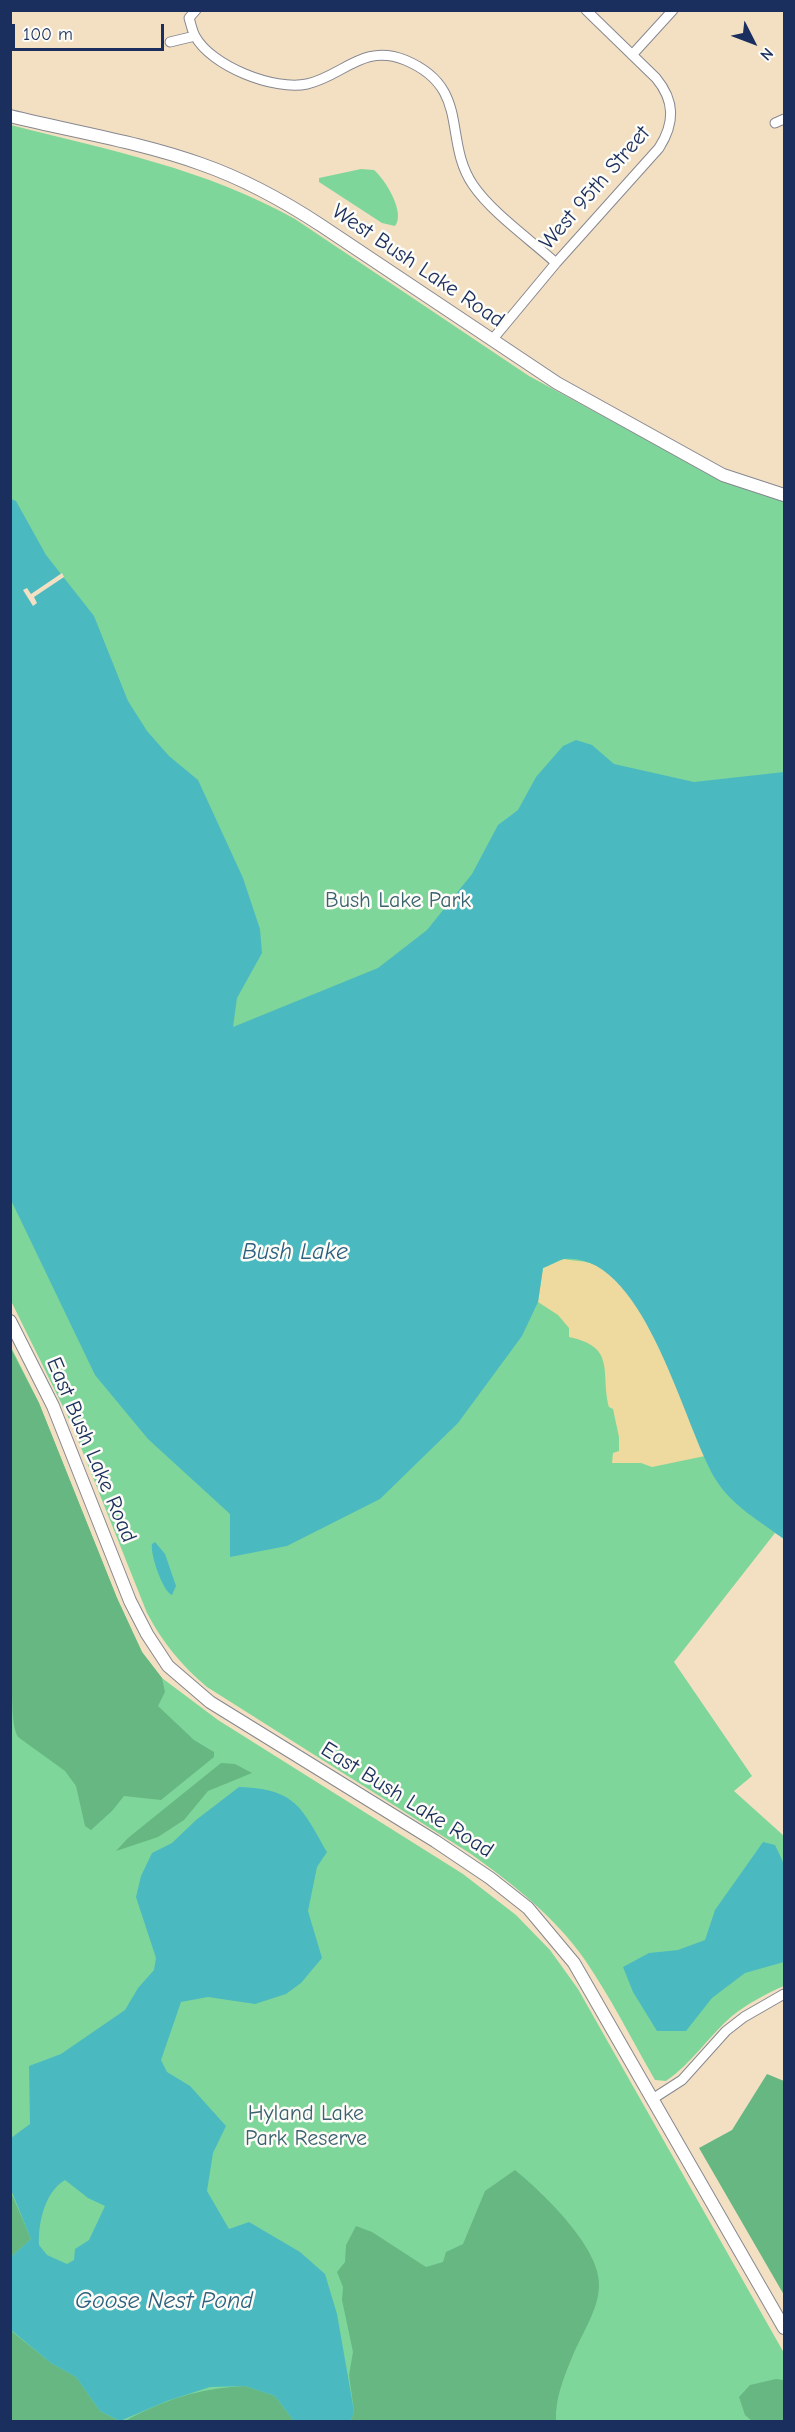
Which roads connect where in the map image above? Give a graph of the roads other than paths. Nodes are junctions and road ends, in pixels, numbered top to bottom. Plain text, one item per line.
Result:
1 (586, 10) edge
2 (673, 10) edge
3 (193, 14) edge
4 (195, 36) junction
5 (170, 42) dead end
6 (632, 55) junction
7 (10, 116) edge
8 (784, 119) edge
9 (775, 123) dead end
10 (556, 263) junction
11 (492, 340) junction
12 (784, 495) edge
13 (10, 1321) edge
14 (784, 1994) edge
15 (654, 2098) junction
16 (784, 2328) edge

1 - 6 street, West 95th Street
2 - 6 street
3 - 4 street
4 - 5 street
4 - 10 street
6 - 10 street, West 95th Street
7 - 11 street, West Bush Lake Road
8 - 9 street
10 - 11 street, West 95th Street
11 - 12 street, West Bush Lake Road
13 - 15 street, East Bush Lake Road
14 - 15 street
15 - 16 street, East Bush Lake Road

